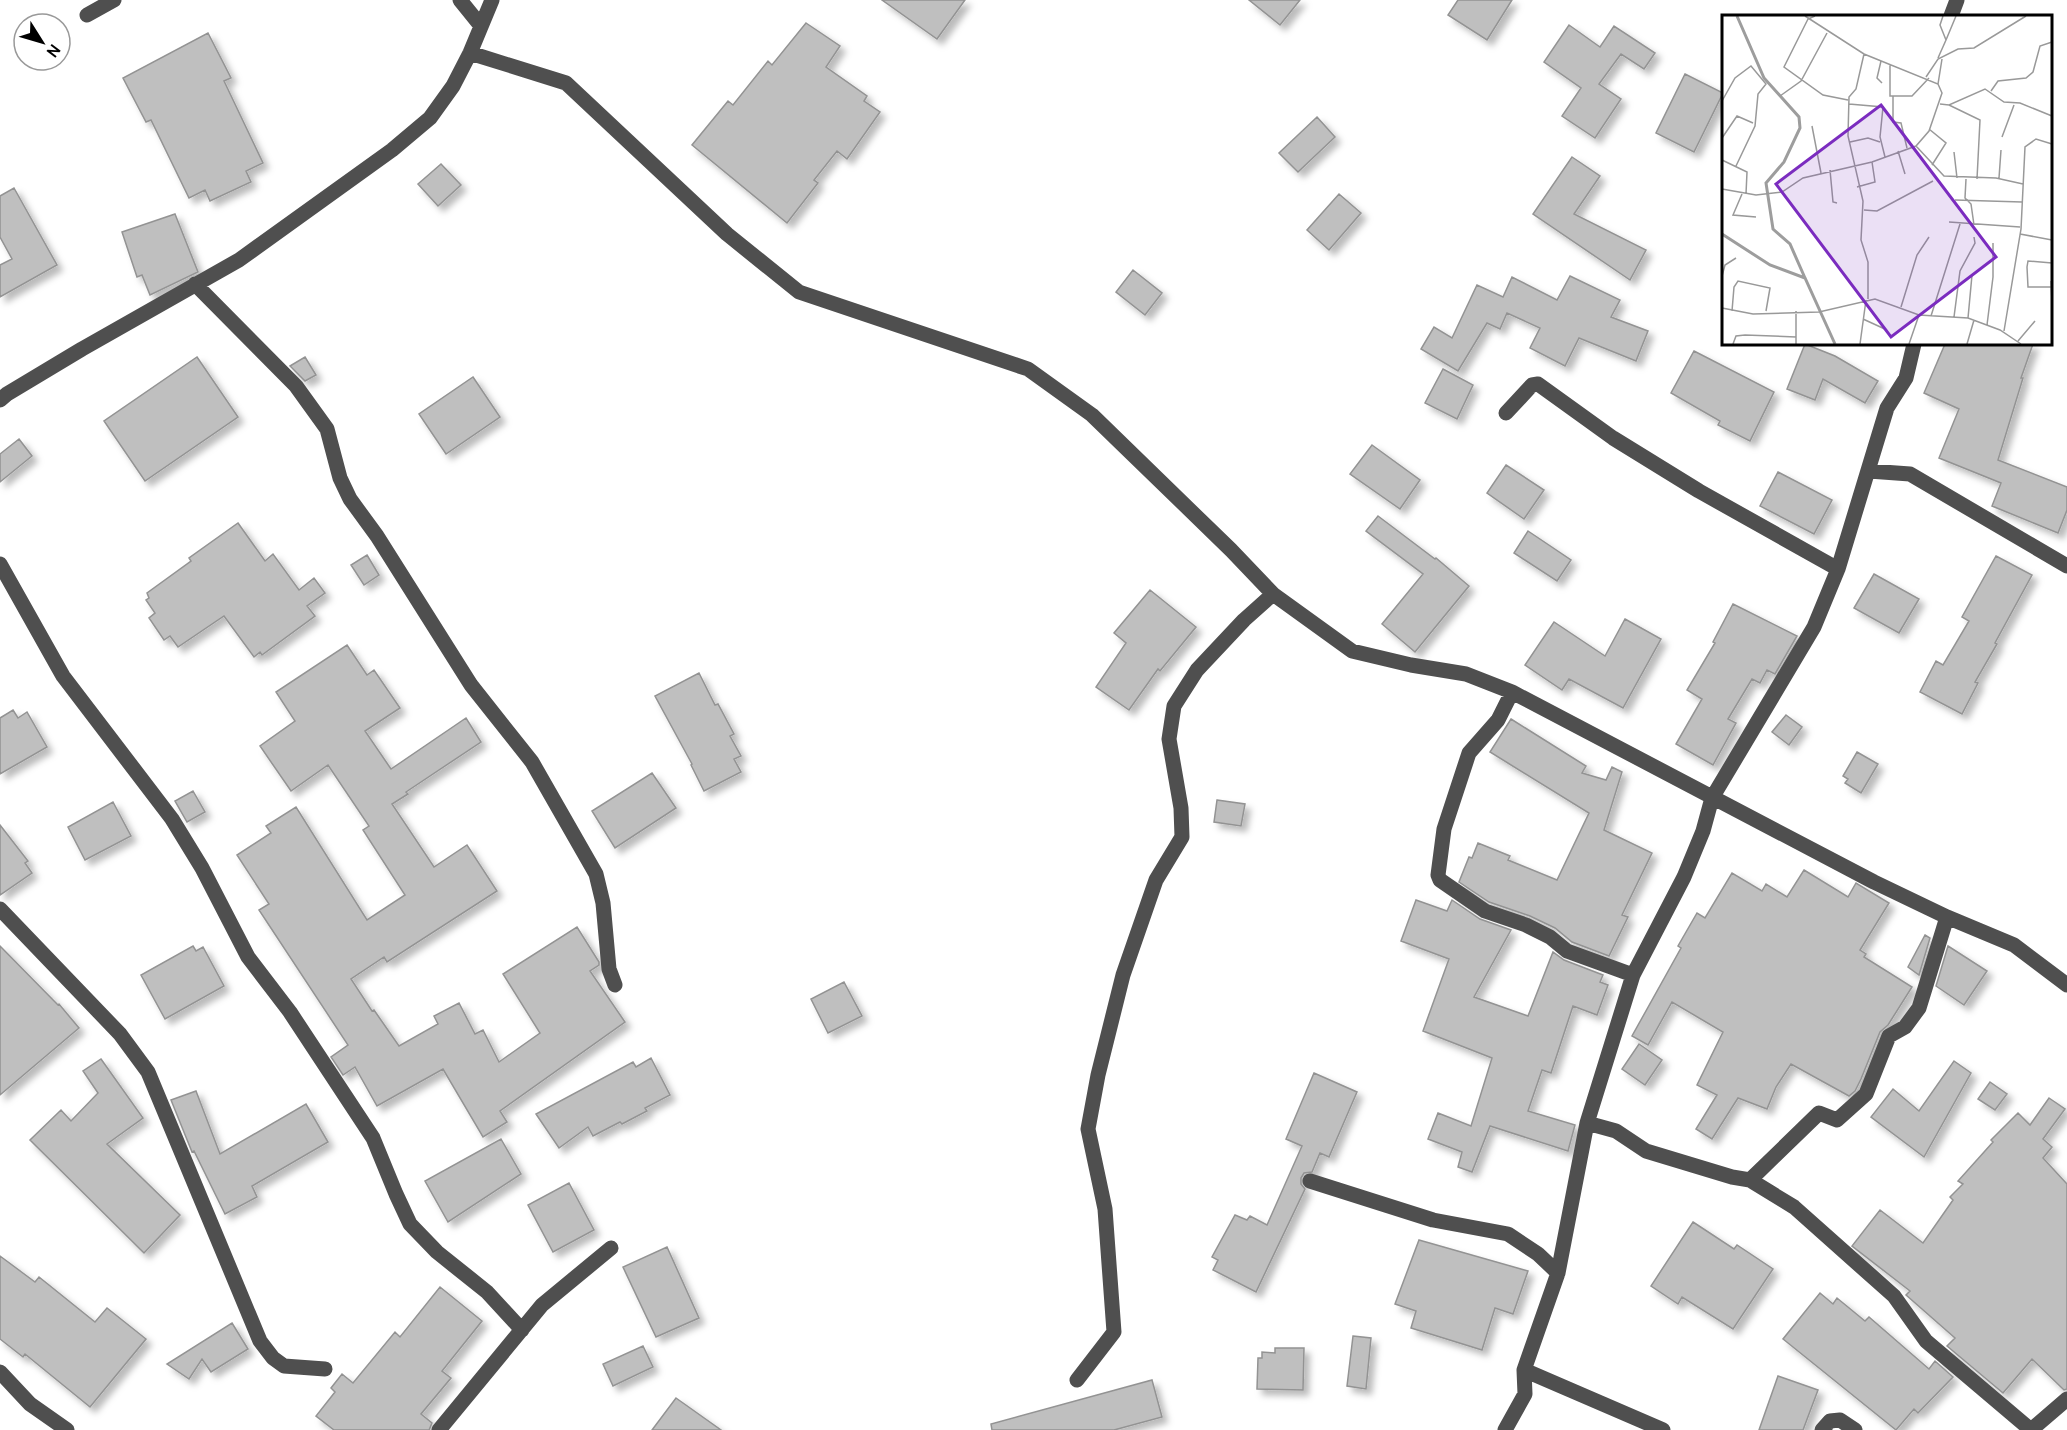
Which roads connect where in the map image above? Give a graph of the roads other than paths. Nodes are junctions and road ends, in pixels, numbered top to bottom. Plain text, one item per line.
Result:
1 (114, 0) edge
2 (460, 0) edge
3 (492, 0) edge
4 (1957, 0) edge
5 (87, 15) dead end
6 (1951, 15) edge
7 (481, 26) junction
8 (470, 53) junction
9 (195, 284) junction
10 (1914, 345) edge
11 (2, 392) edge
12 (1506, 413) dead end
13 (1869, 471) junction
14 (0, 564) edge
15 (2067, 566) edge
16 (1838, 569) junction
17 (1273, 594) junction
18 (1512, 692) junction
19 (1712, 798) junction
20 (0, 909) edge
21 (1947, 917) junction
22 (1634, 975) junction
23 (615, 985) dead end
24 (2067, 985) edge
25 (1587, 1123) junction
26 (1750, 1180) junction
27 (1310, 1181) dead end
28 (611, 1248) dead end
29 (1558, 1273) junction
30 (522, 1330) junction
31 (325, 1369) dead end
32 (1524, 1370) junction
33 (0, 1372) edge
34 (1077, 1380) dead end
35 (2067, 1399) edge
36 (67, 1430) edge
37 (439, 1430) edge
38 (1505, 1430) edge
39 (1664, 1430) edge
40 (1822, 1430) edge
41 (1855, 1430) edge
42 (2031, 1430) edge

1 - 5 street
2 - 7 street
3 - 7 street
4 - 6 street
7 - 8 street
8 - 9 street
8 - 17 street
9 - 11 street
9 - 23 street
10 - 13 street
12 - 16 street
13 - 15 street
13 - 16 street
14 - 30 street
16 - 19 street
17 - 18 street
17 - 34 street
18 - 19 street
18 - 22 street
19 - 21 street
19 - 22 street
20 - 31 street
21 - 24 street
21 - 26 street
22 - 25 street
25 - 26 street
25 - 29 street
26 - 42 street
27 - 29 street
28 - 30 street
29 - 32 street
30 - 37 street
32 - 38 street
32 - 39 street
33 - 36 street
35 - 42 street
40 - 41 street

